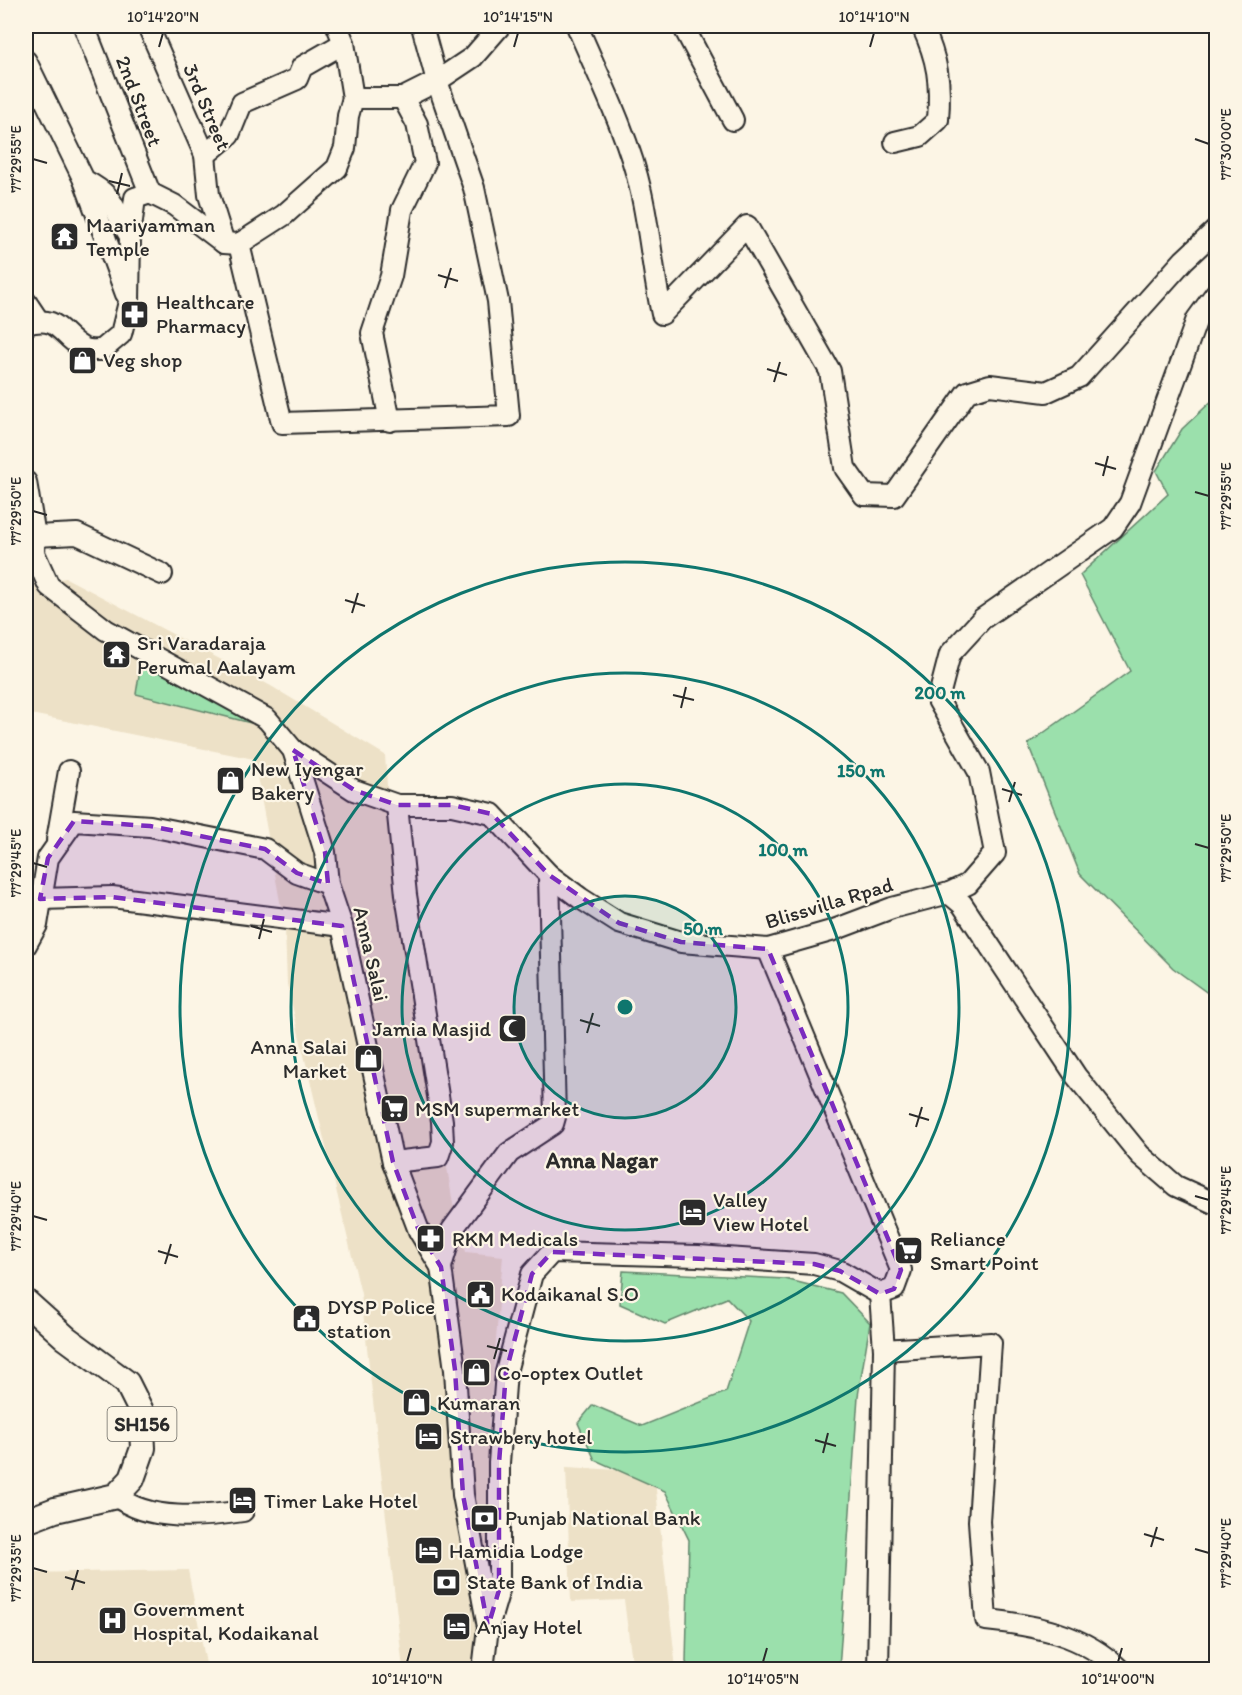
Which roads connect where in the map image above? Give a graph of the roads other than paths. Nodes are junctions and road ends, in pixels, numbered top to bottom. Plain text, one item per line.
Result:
1 (84, 26) edge
2 (148, 26) edge
3 (422, 26) edge
4 (500, 26) edge
5 (577, 26) edge
6 (683, 26) edge
7 (922, 26) edge
8 (341, 34) edge
9 (26, 62) edge
10 (437, 81) junction
11 (353, 98) junction
12 (403, 98) junction
13 (733, 120) dead end
14 (895, 142) dead end
15 (205, 155) junction
16 (84, 180) junction
17 (150, 193) junction
18 (1216, 230) edge
19 (130, 236) junction
20 (232, 244) junction
21 (1216, 293) edge
22 (26, 302) edge
23 (129, 302) junction
24 (32, 322) edge
25 (390, 421) junction
26 (26, 482) edge
27 (35, 536) junction
28 (162, 574) dead end
29 (293, 750) junction
30 (69, 771) dead end
31 (397, 805) junction
32 (57, 843) junction
33 (549, 875) junction
34 (328, 884) junction
35 (949, 893) junction
36 (40, 899) junction
37 (342, 926) junction
38 (26, 945) edge
39 (768, 949) junction
40 (393, 1162) junction
41 (1216, 1204) edge
42 (441, 1267) junction
43 (880, 1294) junction
44 (26, 1302) edge
45 (884, 1350) junction
46 (116, 1496) junction
47 (243, 1511) dead end
48 (26, 1521) edge
49 (488, 1627) junction
50 (483, 1670) edge
51 (878, 1670) edge
52 (1120, 1670) edge

1 - 17 street, 2nd Street
2 - 15 street, 3rd Street
3 - 10 street
4 - 10 street
5 - 18 street
6 - 13 street
7 - 14 street
8 - 11 street
8 - 15 street
9 - 16 street
10 - 12 street
10 - 25 street
11 - 12 street
11 - 20 street
12 - 25 street
15 - 20 street, 3rd Street
16 - 19 street
16 - 23 street
17 - 19 street
17 - 20 street
19 - 23 street
20 - 25 street, 3rd Street
21 - 35 street, Blissvilla Rpad
22 - 24 street
23 - 24 street
26 - 27 street, Anna Salai
27 - 28 street
27 - 29 street, Anna Salai
29 - 31 street, Blissvilla Rpad
29 - 34 street, Anna Salai
30 - 32 street
31 - 33 street, Blissvilla Rpad
31 - 40 street
32 - 34 street
32 - 36 street
33 - 39 street, Blissvilla Rpad
33 - 42 street
34 - 37 street, Anna Salai
35 - 39 street, Blissvilla Rpad
35 - 41 street
36 - 37 street
36 - 38 street
37 - 40 street, Anna Salai
39 - 43 street
40 - 42 street, Anna Salai
42 - 49 street, Anna Salai
43 - 45 street
43 - 49 street
44 - 46 main road, SH156
45 - 51 street
45 - 52 street
46 - 47 street
46 - 48 main road
49 - 50 street, Anna Salai

